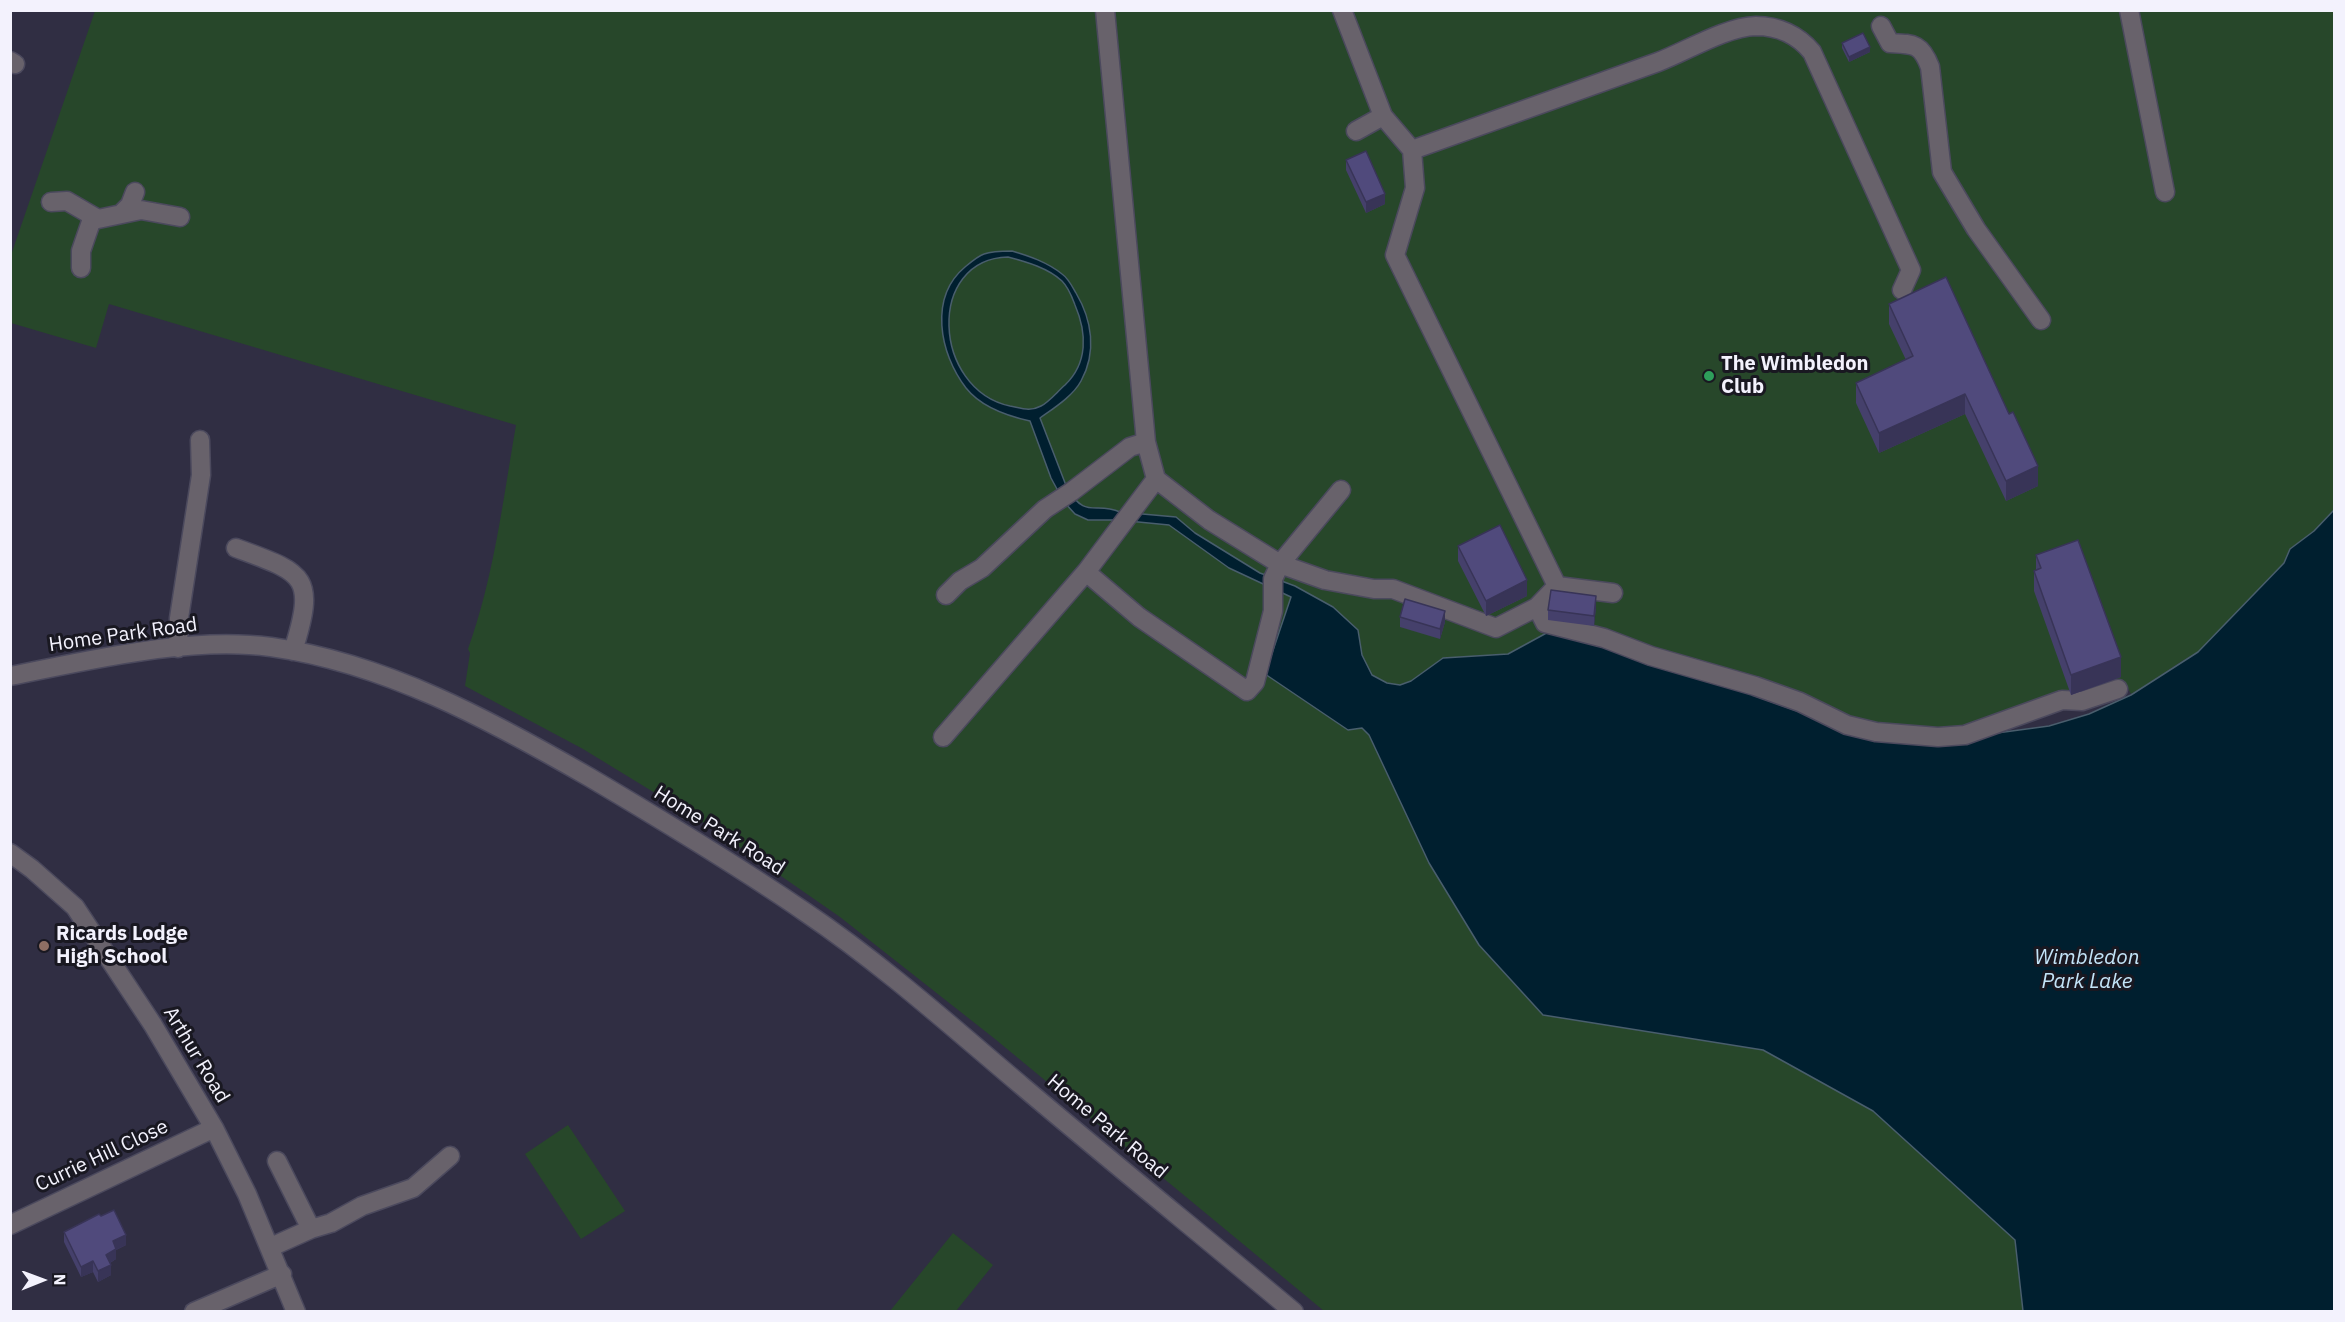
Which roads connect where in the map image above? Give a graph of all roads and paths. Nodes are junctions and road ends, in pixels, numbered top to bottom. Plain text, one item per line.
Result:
1 (1105, 10) edge
2 (1342, 10) edge
3 (2129, 10) edge
4 (1881, 26) dead end
5 (1383, 116) junction
6 (1356, 131) dead end
7 (1413, 150) junction
8 (135, 192) dead end
9 (2165, 192) dead end
10 (51, 202) dead end
11 (122, 213) junction
12 (93, 216) junction
13 (180, 217) dead end
14 (81, 268) dead end
15 (1902, 290) dead end
16 (2041, 320) dead end
17 (201, 440) dead end
18 (1146, 442) junction
19 (1156, 479) junction
20 (1341, 490) dead end
21 (236, 548) dead end
22 (1280, 564) junction
23 (1086, 572) junction
24 (1557, 586) junction
25 (1613, 593) dead end
26 (946, 595) dead end
27 (1537, 607) junction
28 (178, 648) junction
29 (293, 651) junction
30 (10, 676) edge
31 (2118, 689) dead end
32 (944, 737) dead end
33 (10, 853) edge
34 (214, 1128) junction
35 (450, 1156) dead end
36 (277, 1161) dead end
37 (10, 1225) edge
38 (311, 1229) junction
39 (271, 1247) junction
40 (282, 1274) junction
41 (194, 1311) edge
42 (296, 1311) edge
43 (1294, 1311) edge

1 - 18 street
2 - 5 street
3 - 9 street
4 - 16 street
5 - 6 street
5 - 7 street
7 - 15 street
7 - 24 street
8 - 11 street
10 - 12 street
11 - 12 street
11 - 13 street
12 - 14 street
17 - 28 street
18 - 19 street
18 - 26 street
19 - 22 street
19 - 23 street
20 - 22 street
21 - 29 street
22 - 23 street
22 - 27 street
23 - 32 street
24 - 25 street
24 - 27 street
27 - 31 street
28 - 29 street, Home Park Road
28 - 30 street, Home Park Road
29 - 43 street, Home Park Road
33 - 34 street, Arthur Road
34 - 37 street, Currie Hill Close
34 - 39 street, Arthur Road
35 - 38 street
36 - 38 street
38 - 39 street
39 - 40 street, Arthur Road
40 - 41 street
40 - 42 street, Arthur Road

